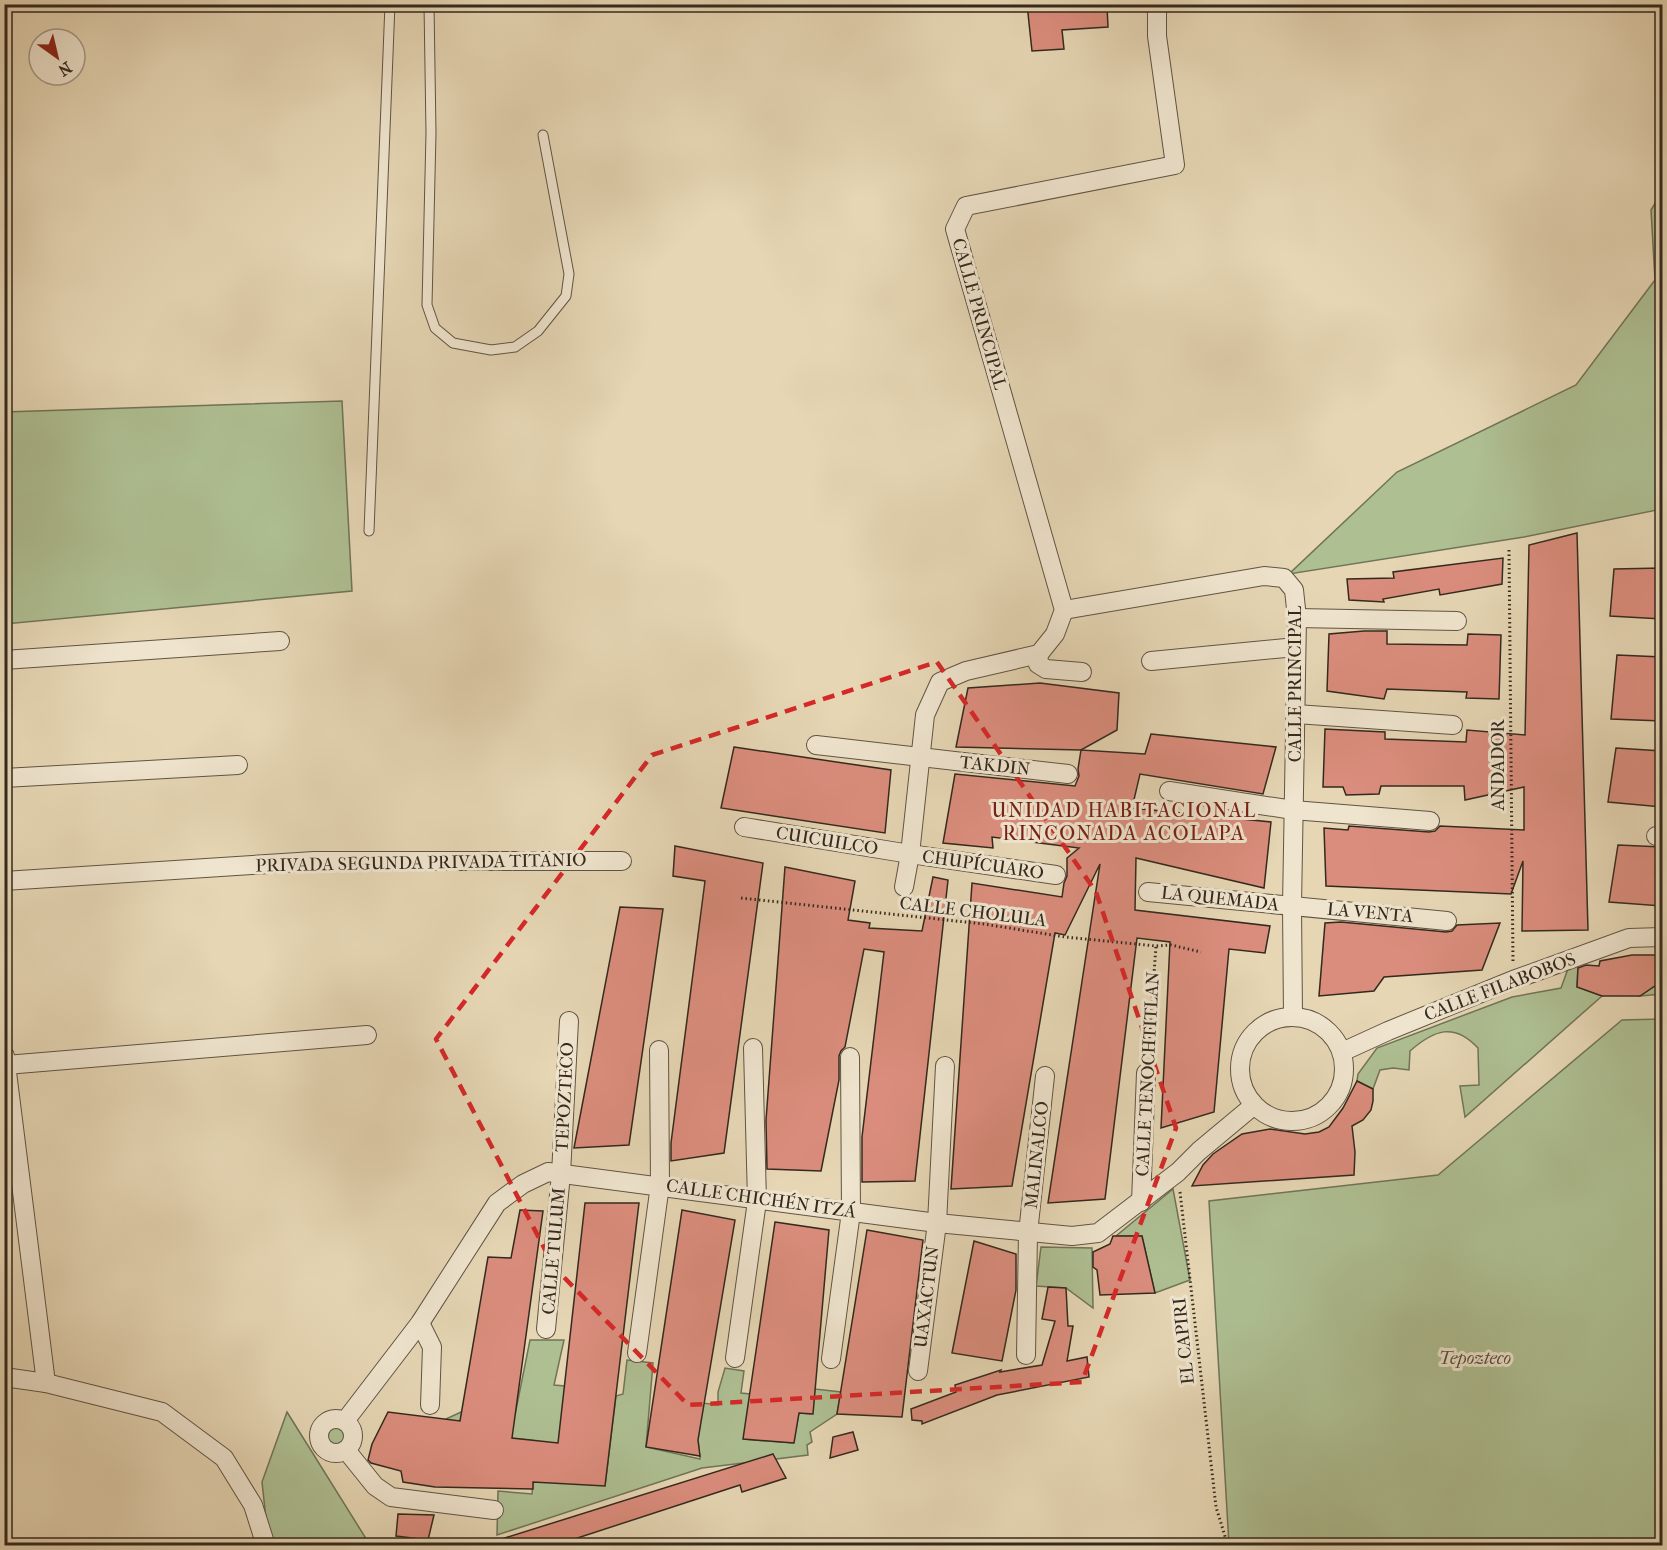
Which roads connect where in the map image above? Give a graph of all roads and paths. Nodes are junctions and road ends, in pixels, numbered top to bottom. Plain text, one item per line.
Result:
1 (390, 4) edge
2 (429, 4) edge
3 (1157, 4) edge
4 (543, 135) dead end
5 (369, 531) dead end
6 (1509, 550) dead end
7 (1064, 610) junction
8 (1297, 618) junction
9 (1457, 621) dead end
10 (280, 641) dead end
11 (1296, 646) junction
12 (1039, 654) junction
13 (4, 660) edge
14 (1151, 661) dead end
15 (1082, 672) dead end
16 (1296, 714) junction
17 (1453, 725) dead end
18 (816, 745) dead end
19 (921, 758) junction
20 (238, 765) dead end
21 (1068, 774) dead end
22 (4, 778) edge
23 (1169, 791) dead end
24 (1293, 810) junction
25 (1430, 821) dead end
26 (744, 827) dead end
27 (910, 854) junction
28 (622, 861) dead end
29 (1056, 875) dead end
30 (4, 881) edge
31 (904, 887) dead end
32 (1148, 892) dead end
33 (741, 898) dead end
34 (1292, 906) junction
35 (1447, 921) dead end
36 (1662, 937) edge
37 (1156, 946) junction
38 (1201, 952) dead end
39 (1513, 980) junction
40 (1293, 1016) junction
41 (569, 1021) dead end
42 (368, 1035) dead end
43 (753, 1048) dead end
44 (659, 1050) dead end
45 (1342, 1052) junction
46 (850, 1057) dead end
47 (5, 1060) edge
48 (945, 1066) dead end
49 (1146, 1073) joint
50 (1045, 1076) dead end
51 (1253, 1106) junction
52 (1178, 1172) junction
53 (561, 1174) junction
54 (660, 1185) junction
55 (757, 1201) junction
56 (1141, 1202) junction
57 (851, 1212) junction
58 (937, 1223) junction
59 (1028, 1233) junction
60 (420, 1323) junction
61 (546, 1329) dead end
62 (637, 1353) dead end
63 (1026, 1355) dead end
64 (735, 1358) dead end
65 (831, 1359) dead end
66 (918, 1371) dead end
67 (4, 1377) edge
68 (46, 1383) junction
69 (430, 1405) dead end
70 (345, 1422) junction
71 (346, 1450) junction
72 (494, 1510) dead end
73 (266, 1545) edge
74 (1228, 1545) edge

1 - 5 lane
2 - 4 lane
3 - 7 street, CALLE PRINCIPAL
6 - 39 path, ANDADOR
7 - 8 street, CALLE PRINCIPAL
7 - 12 street
8 - 9 street
8 - 11 street, CALLE PRINCIPAL
10 - 13 street
11 - 14 street
11 - 16 street, CALLE PRINCIPAL
12 - 15 street
12 - 19 street
16 - 17 street
16 - 24 street, CALLE PRINCIPAL
18 - 19 street, TAKDIN
19 - 21 street, TAKDIN
19 - 27 street
20 - 22 street
23 - 24 street
24 - 25 street
24 - 34 street, CALLE PRINCIPAL
26 - 27 street, CUICUILCO
27 - 29 street, CHUPÍCUARO
27 - 31 street
28 - 30 street, PRIVADA SEGUNDA PRIVADA TITANIO
32 - 34 street, LA QUEMADA
33 - 37 path, CALLE CHOLULA
34 - 35 street, LA VENTA
34 - 40 street, CALLE PRINCIPAL
36 - 39 street, CALLE FILABOBOS
37 - 38 path, CALLE CHOLULA
37 - 49 path, CALLE TENOCHTITLAN
39 - 45 street, CALLE FILABOBOS
40 - 45 street
40 - 51 street
41 - 53 street, TEPOZTECO
42 - 47 street
43 - 55 street
44 - 54 street
45 - 51 street
46 - 57 street
47 - 68 street
48 - 58 street, UAXACTUN
49 - 56 street, CALLE TENOCHTITLAN
50 - 59 street, MALINALCO
51 - 52 street, CALLE CHICHÉN ITZÁ
52 - 56 street, CALLE CHICHÉN ITZÁ
52 - 74 path, EL CAPIRI
53 - 54 street, CALLE CHICHÉN ITZÁ
53 - 60 street, CALLE CHICHÉN ITZÁ
53 - 61 street, CALLE TULUM
54 - 55 street, CALLE CHICHÉN ITZÁ
54 - 62 street
55 - 57 street, CALLE CHICHÉN ITZÁ
55 - 64 street
56 - 59 street, CALLE CHICHÉN ITZÁ
57 - 58 street, CALLE CHICHÉN ITZÁ
57 - 65 street
58 - 59 street, CALLE CHICHÉN ITZÁ
58 - 66 street, UAXACTUN
59 - 63 street, MALINALCO
60 - 69 street
60 - 70 street, CALLE CHICHÉN ITZÁ
67 - 68 street
68 - 73 street
70 - 71 street
70 - 71 street
71 - 72 street

